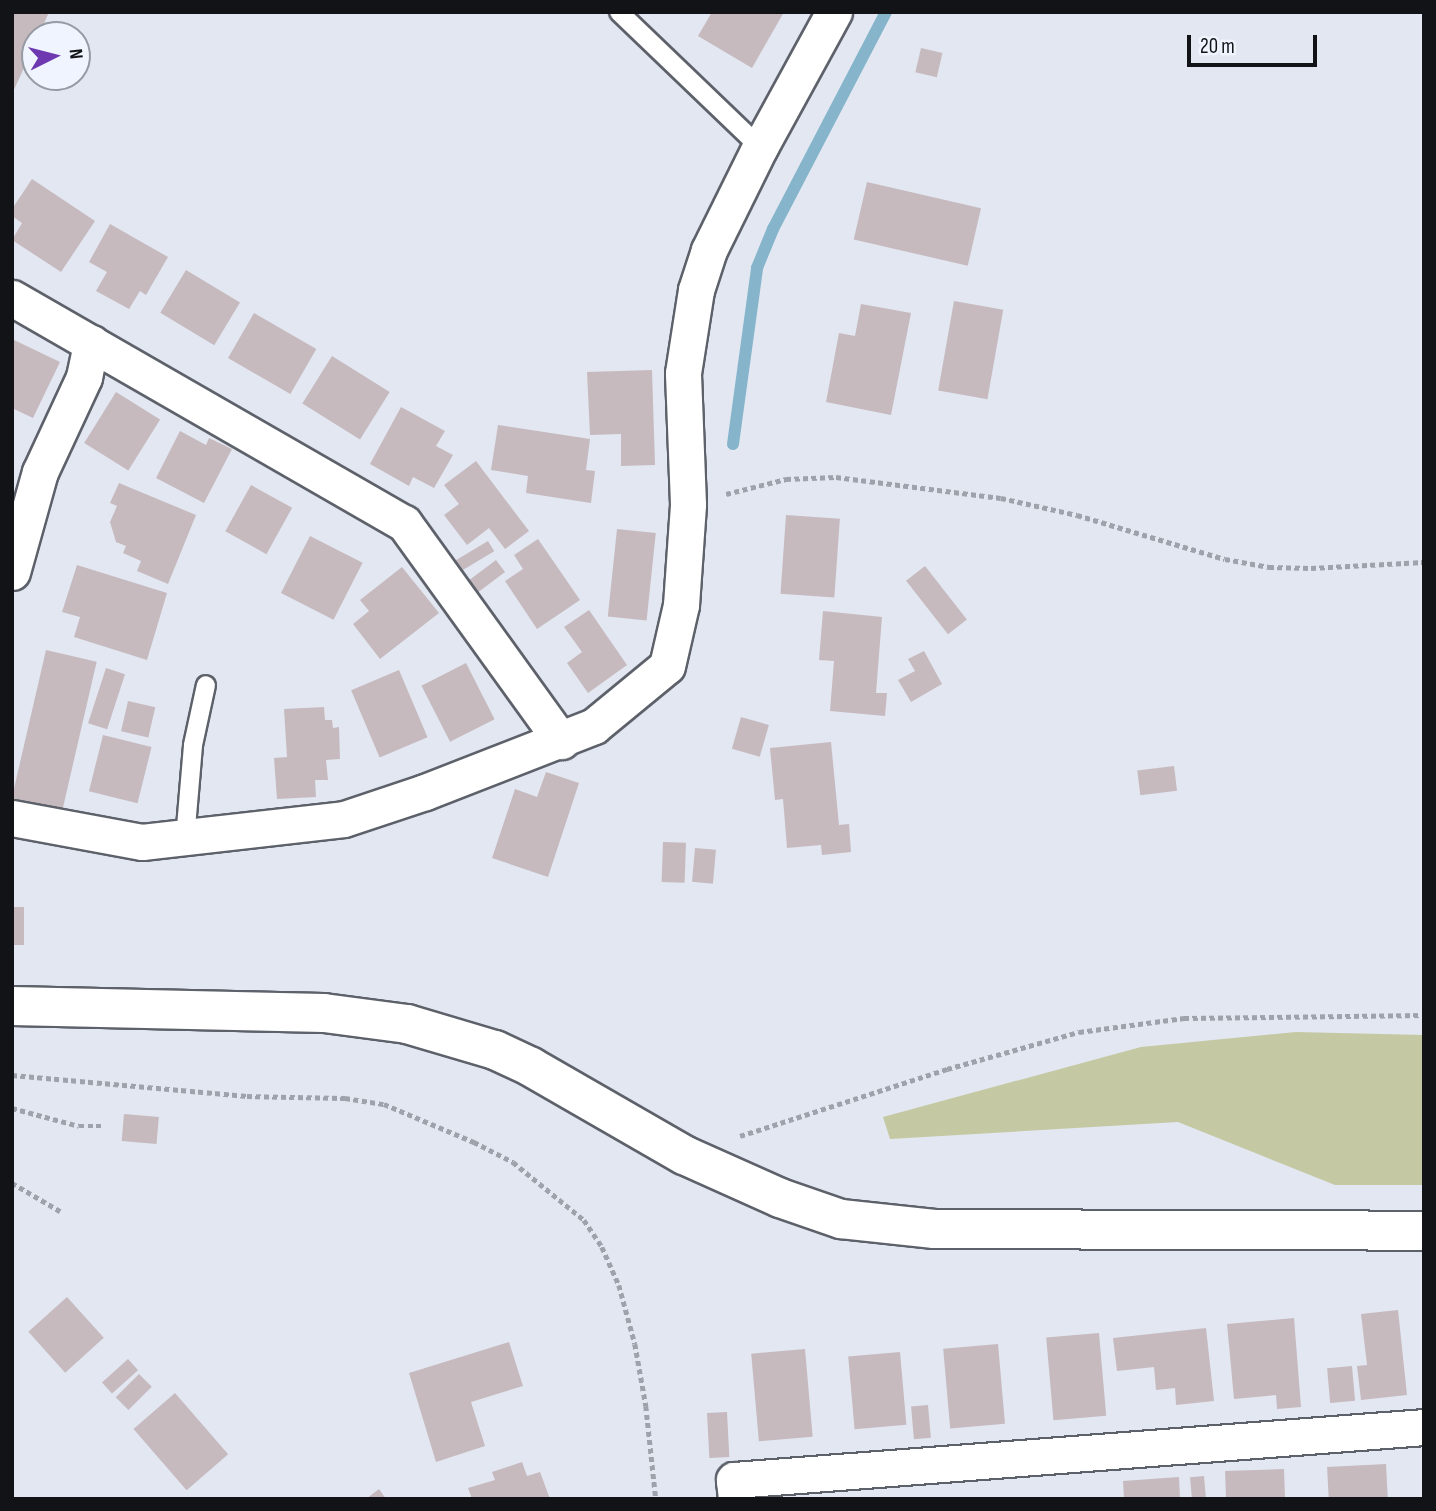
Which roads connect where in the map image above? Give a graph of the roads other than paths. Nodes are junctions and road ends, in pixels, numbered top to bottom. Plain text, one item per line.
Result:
1 (619, 12) edge
2 (834, 12) edge
3 (760, 147) junction
4 (12, 298) edge
5 (91, 343) junction
6 (12, 572) edge
7 (206, 685) dead end
8 (561, 741) junction
9 (12, 818) edge
10 (185, 839) junction
11 (12, 1006) edge
12 (1424, 1231) edge
13 (1424, 1427) edge
14 (736, 1499) edge

1 - 3 lane
2 - 3 street
3 - 8 street
4 - 5 street
5 - 6 street
5 - 8 street
7 - 10 lane
8 - 10 street
9 - 10 street
11 - 12 street
13 - 14 street

